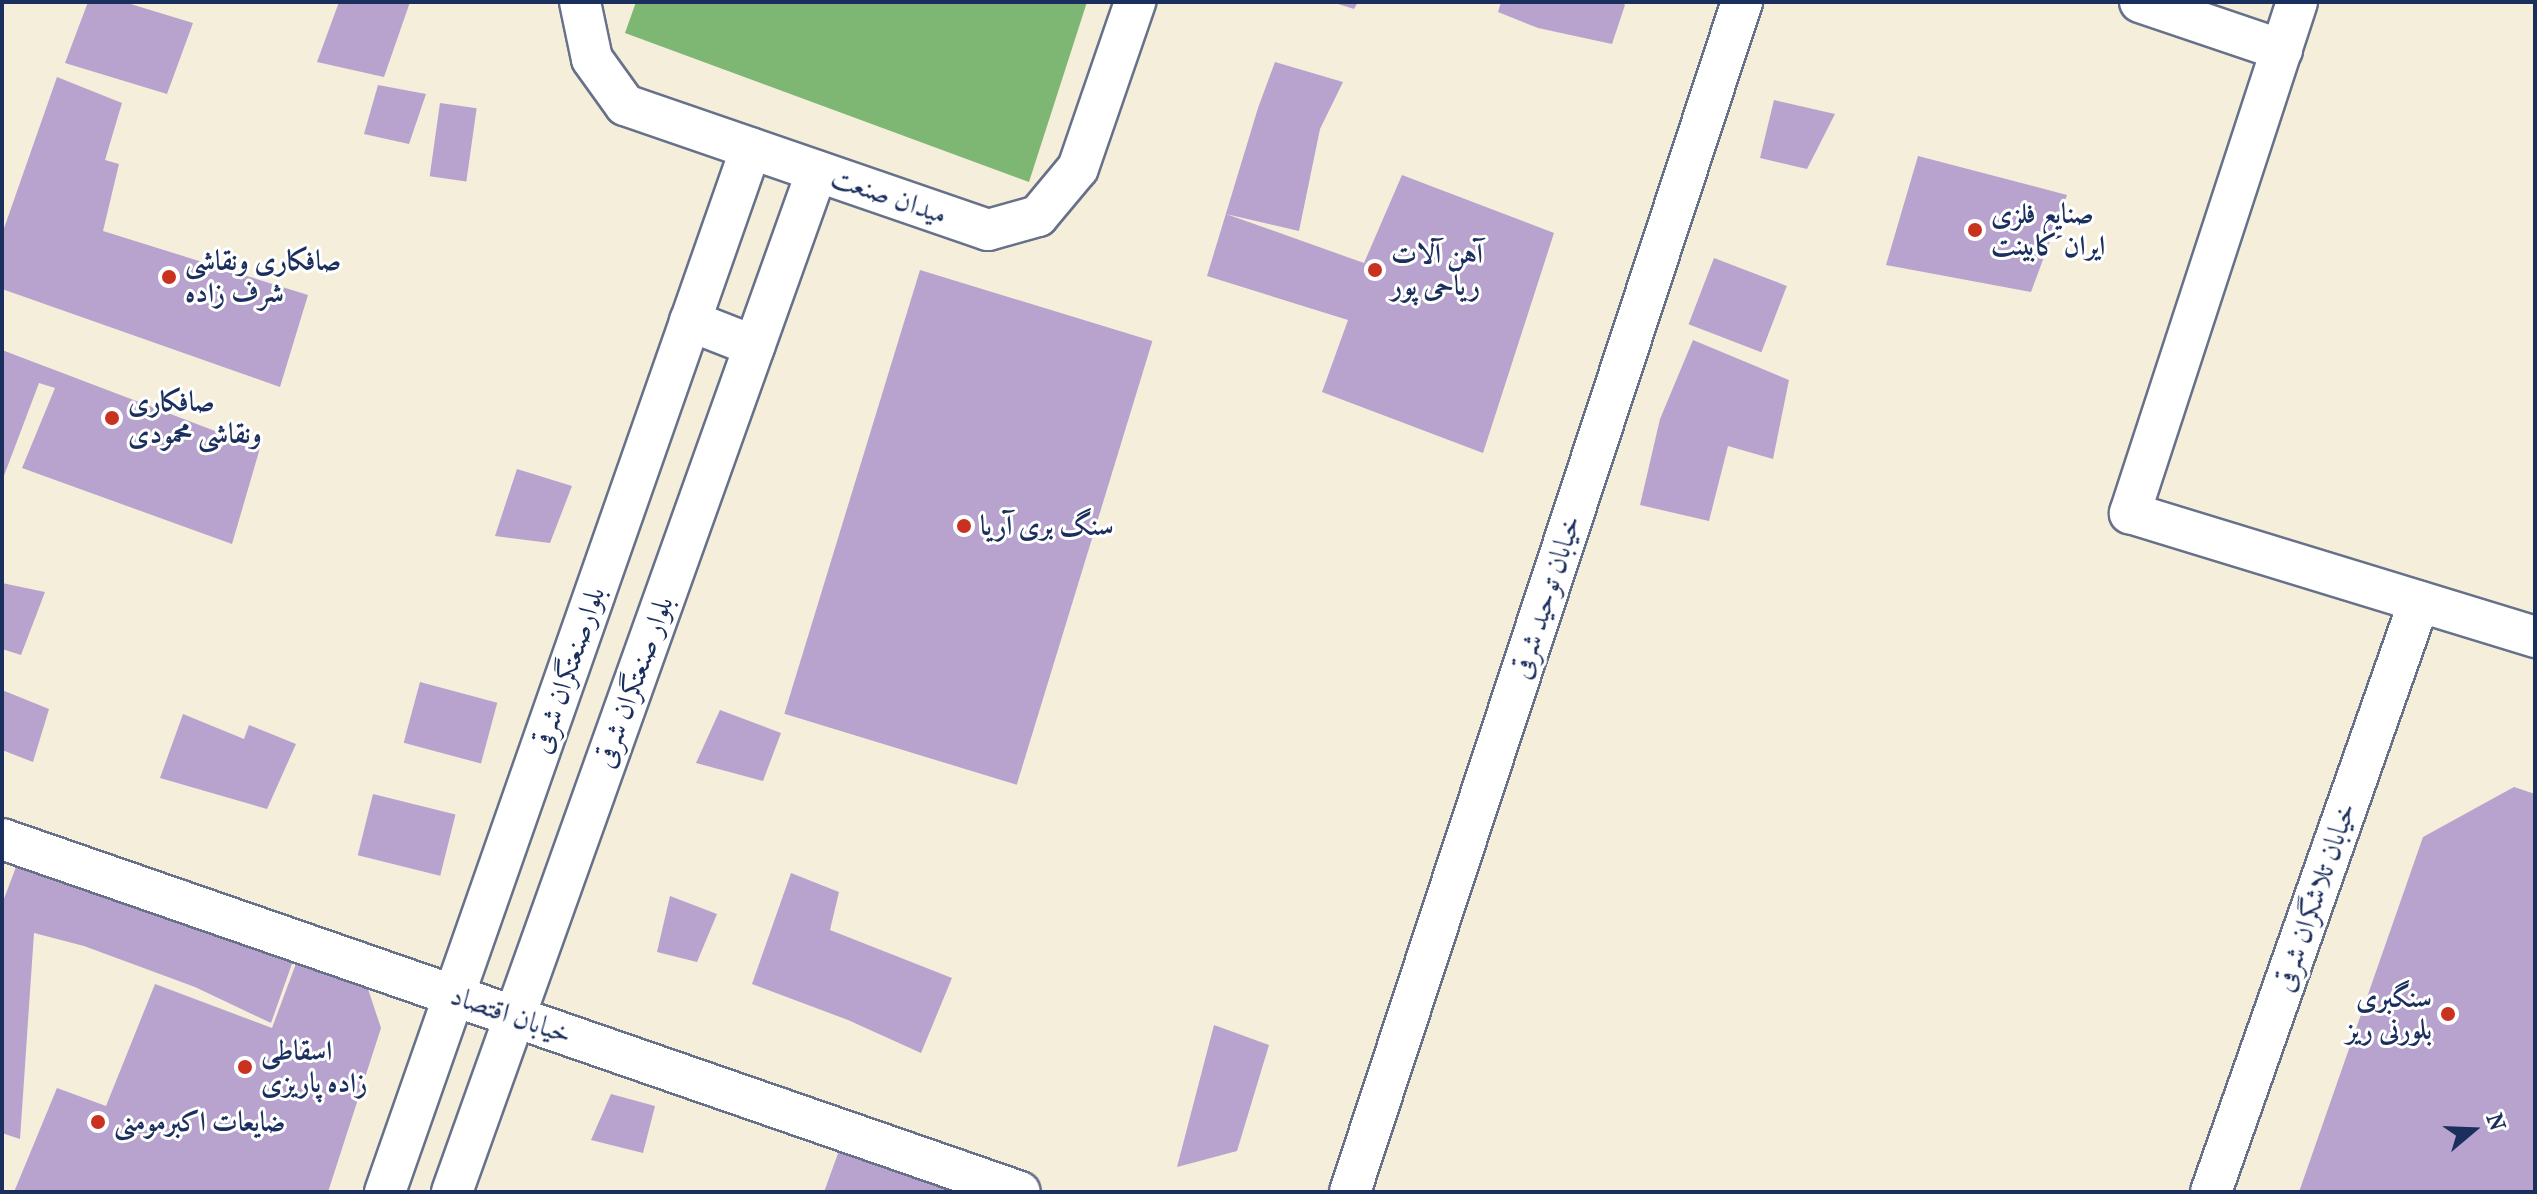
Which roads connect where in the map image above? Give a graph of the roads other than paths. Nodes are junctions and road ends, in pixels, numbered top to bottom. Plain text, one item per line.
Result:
1 (580, 2) edge
2 (1135, 2) edge
3 (1742, 2) edge
4 (2140, 2) edge
5 (2297, 2) edge
6 (2282, 50) junction
7 (751, 148) junction
8 (817, 171) junction
9 (690, 321) junction
10 (754, 346) junction
11 (2419, 602) junction
12 (2535, 637) edge
13 (2, 839) edge
14 (454, 995) junction
15 (515, 1016) junction
16 (385, 1192) edge
17 (452, 1192) edge
18 (1020, 1192) edge
19 (1350, 1192) edge
20 (2211, 1192) edge

1 - 7 street, میدان صنعت
2 - 8 street, میدان صنعت
3 - 19 street, خیابان توحید شرقی
4 - 6 street
5 - 6 street
6 - 11 street
7 - 8 street, میدان صنعت
7 - 9 street, بلوارصنعتگران شرقی
8 - 10 street, بلوار صنعتگران شرقی
9 - 10 street
9 - 14 street, بلوارصنعتگران شرقی
10 - 15 street, بلوار صنعتگران شرقی
11 - 12 street
11 - 20 street, خیابان تلاشگران شرقی
13 - 14 street, خیابان اقتصاد
14 - 15 street, خیابان اقتصاد
14 - 16 street, بلوارصنعتگران شرقی
15 - 17 street, بلوار صنعتگران شرقی
15 - 18 street, خیابان اقتصاد

